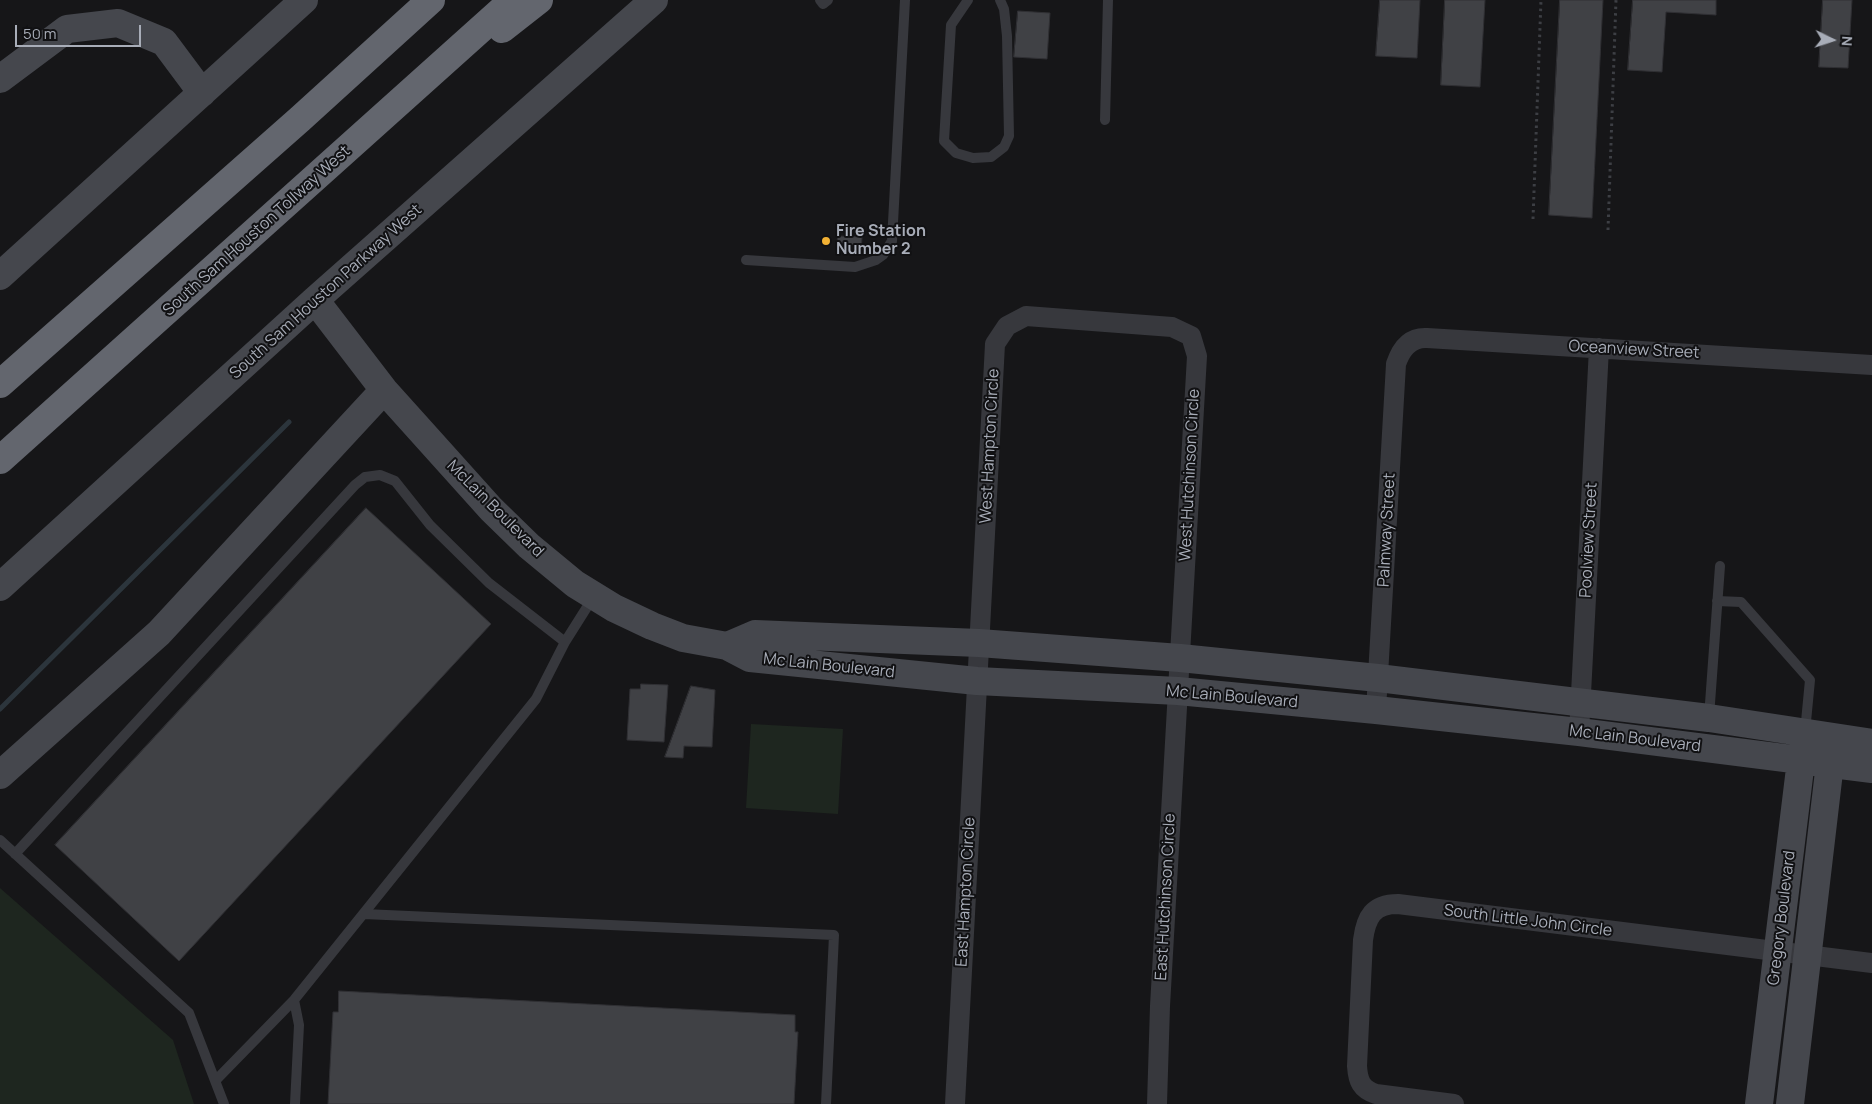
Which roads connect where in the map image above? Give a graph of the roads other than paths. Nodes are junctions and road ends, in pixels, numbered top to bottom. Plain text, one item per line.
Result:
1 (304, 0) edge
2 (414, 0) edge
3 (431, 0) edge
4 (513, 0) edge
5 (539, 0) edge
6 (654, 0) edge
7 (820, 0) edge
8 (828, 0) edge
9 (905, 0) edge
10 (968, 0) edge
11 (1000, 0) edge
12 (1108, 0) edge
13 (0, 79) edge
14 (202, 93) junction
15 (300, 119) junction
16 (1104, 120) dead end
17 (375, 125) junction
18 (746, 260) dead end
19 (0, 276) edge
20 (315, 300) junction
21 (1116, 323) joint
22 (1599, 348) junction
23 (1401, 351) joint
24 (1872, 364) edge
25 (0, 384) edge
26 (384, 390) junction
27 (0, 460) edge
28 (1720, 566) dead end
29 (0, 587) edge
30 (594, 596) junction
31 (1717, 600) junction
32 (838, 638) junction
33 (565, 642) junction
34 (979, 644) junction
35 (727, 646) junction
36 (1180, 658) junction
37 (836, 667) junction
38 (1378, 678) junction
39 (977, 681) junction
40 (1178, 691) junction
41 (1581, 702) junction
42 (1376, 710) junction
43 (1709, 718) junction
44 (1579, 732) junction
45 (1805, 733) junction
46 (1834, 738) junction
47 (1872, 743) edge
48 (1706, 748) junction
49 (1801, 762) junction
50 (1830, 764) junction
51 (1872, 770) edge
52 (0, 775) edge
53 (0, 840) edge
54 (15, 854) junction
55 (364, 914) junction
56 (1778, 952) junction
57 (1808, 955) junction
58 (1872, 962) edge
59 (294, 1000) junction
60 (216, 1080) junction
61 (224, 1104) edge
62 (295, 1104) edge
63 (826, 1104) edge
64 (955, 1104) edge
65 (1157, 1104) edge
66 (1454, 1104) edge
67 (1759, 1104) edge
68 (1790, 1104) edge

1 - 14 street
2 - 15 highway
3 - 15 highway
4 - 17 highway, South Sam Houston Tollway West
5 - 17 highway
6 - 20 street, South Sam Houston Parkway West
7 - 8 lane
9 - 18 lane
10 - 11 lane
12 - 16 lane
13 - 14 street
14 - 19 street
15 - 25 highway
17 - 27 highway, South Sam Houston Tollway West
20 - 26 street, McLain Boulevard
20 - 29 street, South Sam Houston Parkway West
21 - 34 street, West Hampton Circle
21 - 36 street, West Hutchinson Circle
22 - 23 street, Oceanview Street
22 - 24 street, Oceanview Street
22 - 41 street, Poolview Street
23 - 38 street, Palmway Street
26 - 30 street, McLain Boulevard
26 - 52 street
28 - 31 lane
30 - 33 lane
30 - 35 street, McLain Boulevard
31 - 43 lane
31 - 45 lane
32 - 34 street, Mc Lain Boulevard
32 - 35 street, Mc Lain Boulevard
32 - 37 street
33 - 54 lane
33 - 55 lane
34 - 36 street, Mc Lain Boulevard
34 - 39 street, West Hampton Circle
35 - 37 street, Mc Lain Boulevard
36 - 38 street, Mc Lain Boulevard
36 - 40 street, West Hutchinson Circle
37 - 39 street, Mc Lain Boulevard
38 - 41 street, Mc Lain Boulevard
38 - 42 street, Palmway Street
39 - 40 street, Mc Lain Boulevard
39 - 64 street, East Hampton Circle
40 - 42 street, Mc Lain Boulevard
40 - 65 street, East Hutchinson Circle
41 - 43 street, Mc Lain Boulevard
41 - 44 street, Poolview Street
42 - 44 street, Mc Lain Boulevard
43 - 45 street, Mc Lain Boulevard
43 - 48 street
44 - 48 street, Mc Lain Boulevard
45 - 46 street, Mc Lain Boulevard
45 - 49 street, Gregory Boulevard
46 - 47 street, Mc Lain Boulevard
46 - 50 street, Gregory Boulevard
48 - 49 street, Mc Lain Boulevard
49 - 50 street, Mc Lain Boulevard
49 - 56 street, Gregory Boulevard
50 - 51 street, Mc Lain Boulevard
50 - 57 street, Gregory Boulevard
53 - 54 lane
54 - 60 lane
55 - 59 lane
55 - 63 lane
56 - 57 street, South Little John Circle
56 - 66 street, South Little John Circle
56 - 67 street, Gregory Boulevard
57 - 58 street, South Little John Circle
57 - 68 street, Gregory Boulevard
59 - 60 lane
59 - 62 lane
60 - 61 lane

